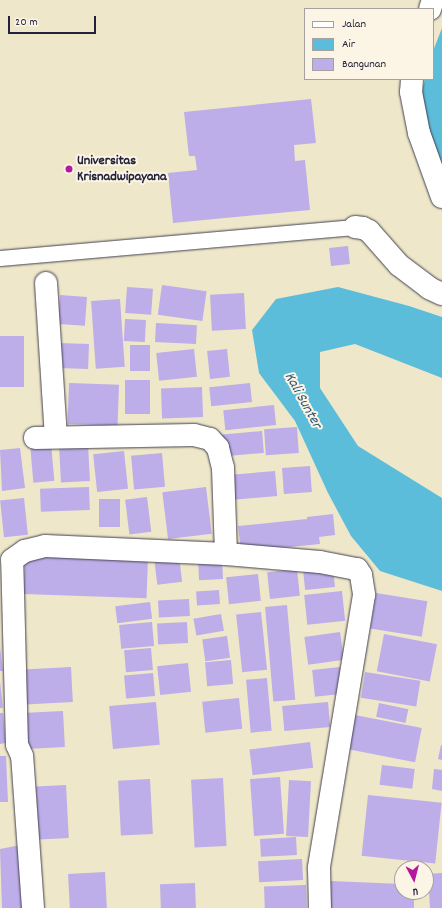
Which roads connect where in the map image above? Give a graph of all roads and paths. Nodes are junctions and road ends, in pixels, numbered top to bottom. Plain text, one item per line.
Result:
1 (412, 80) edge
2 (442, 197) edge
3 (355, 227) joint
4 (0, 258) edge
5 (46, 283) dead end
6 (442, 294) edge
7 (226, 554) junction
8 (9, 746) edge
9 (33, 908) edge
10 (320, 908) edge

1 - 2 street
3 - 4 lane
3 - 6 street
5 - 7 street
7 - 8 street
7 - 10 street
8 - 9 street

